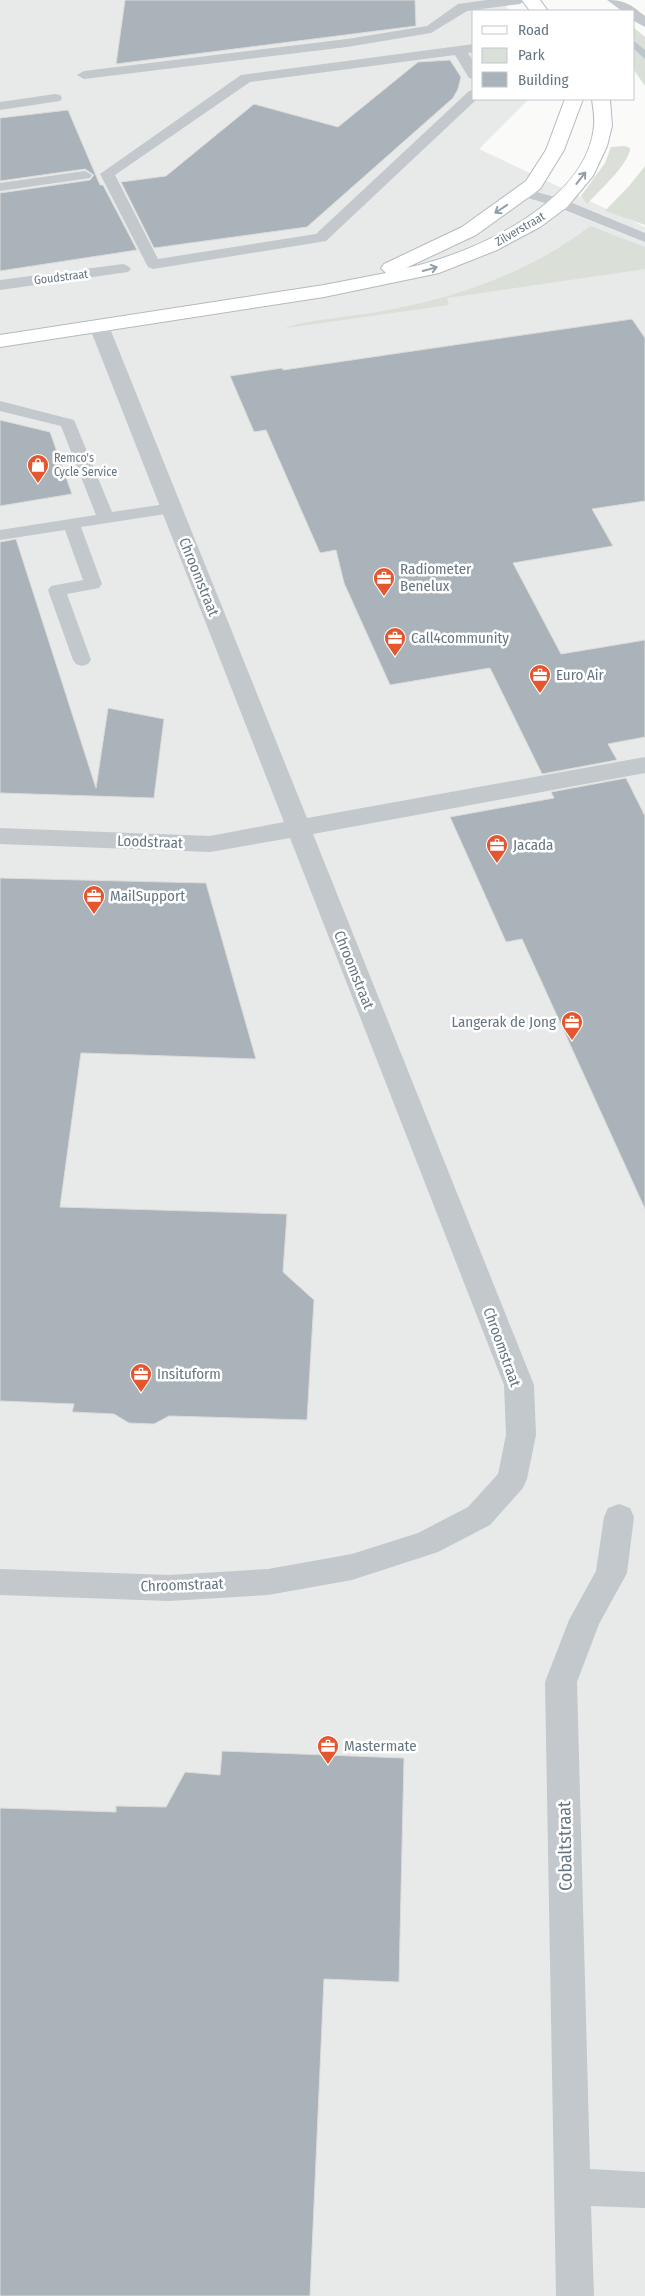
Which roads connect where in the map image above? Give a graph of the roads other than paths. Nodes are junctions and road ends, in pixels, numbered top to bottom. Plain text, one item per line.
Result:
1 (520, 0) edge
2 (614, 0) edge
3 (629, 10) edge
4 (635, 15) edge
5 (645, 23) edge
6 (472, 48) edge
7 (459, 50) junction
8 (472, 72) edge
9 (84, 75) dead end
10 (472, 96) edge
11 (55, 98) dead end
12 (574, 100) edge
13 (601, 100) edge
14 (0, 106) edge
15 (85, 175) dead end
16 (0, 187) edge
17 (523, 192) junction
18 (560, 203) junction
19 (645, 238) edge
20 (123, 269) dead end
21 (365, 281) junction
22 (0, 285) edge
23 (99, 326) junction
24 (0, 341) edge
25 (0, 406) edge
26 (172, 508) junction
27 (106, 519) junction
28 (71, 524) junction
29 (0, 535) edge
30 (82, 660) dead end
31 (645, 765) edge
32 (298, 829) junction
33 (0, 836) edge
34 (619, 1517) dead end
35 (0, 1582) edge
36 (573, 2187) junction
37 (645, 2190) edge
38 (575, 2296) edge

1 - 9 lane
2 - 3 lane
4 - 5 lane
6 - 7 lane
7 - 8 lane
7 - 10 lane
11 - 14 lane
12 - 17 street, Zilverstraat
18 -> 13 street, Zilverstraat
15 - 16 lane
17 - 18 lane
17 -> 21 street, Zilverstraat
18 - 19 lane
21 -> 18 street, Zilverstraat
20 - 22 lane, Goudstraat
21 - 23 street, Zilverstraat
23 - 24 street, Zilverstraat
23 - 26 street, Chroomstraat
25 - 27 lane
26 - 27 lane
26 - 32 street, Chroomstraat
27 - 28 lane
28 - 29 lane
28 - 30 lane
31 - 32 street
32 - 33 street, Loodstraat
32 - 35 street, Chroomstraat
34 - 36 street, Cobaltstraat
36 - 37 street
36 - 38 street, Cobaltstraat

